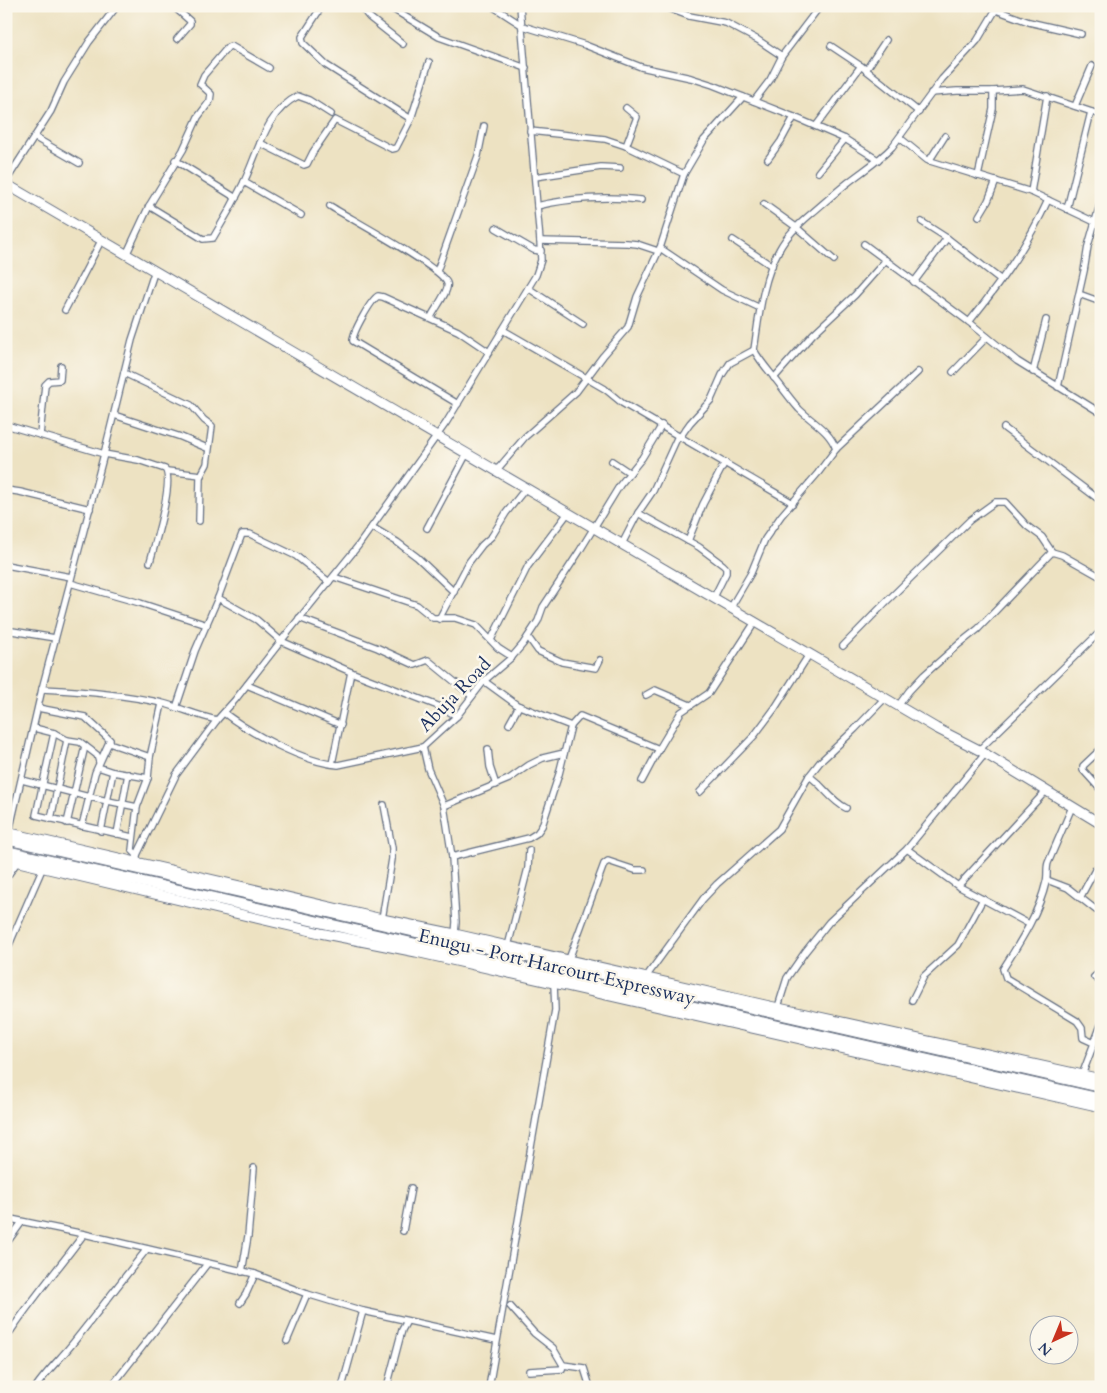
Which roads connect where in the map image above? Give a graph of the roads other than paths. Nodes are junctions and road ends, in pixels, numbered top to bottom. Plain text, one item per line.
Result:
1 (117, 6) edge
2 (173, 6) edge
3 (322, 6) edge
4 (360, 6) edge
5 (492, 6) edge
6 (520, 6) edge
7 (662, 6) edge
8 (820, 6) edge
9 (391, 8) dead end
10 (997, 8) edge
11 (523, 26) junction
12 (1081, 34) dead end
13 (177, 39) dead end
14 (886, 40) dead end
15 (403, 44) dead end
16 (831, 46) dead end
17 (782, 56) junction
18 (429, 62) dead end
19 (1092, 66) dead end
20 (269, 68) dead end
21 (526, 68) junction
22 (863, 68) junction
23 (993, 91) junction
24 (931, 93) junction
25 (1047, 96) junction
26 (743, 97) junction
27 (754, 101) junction
28 (1074, 106) junction
29 (626, 108) dead end
30 (919, 112) junction
31 (1091, 112) junction
32 (331, 114) dead end
33 (1101, 115) edge
34 (794, 117) junction
35 (411, 119) junction
36 (484, 126) dead end
37 (816, 126) junction
38 (530, 131) junction
39 (945, 136) dead end
40 (34, 137) junction
41 (900, 138) junction
42 (845, 139) junction
43 (260, 143) junction
44 (626, 146) junction
45 (768, 159) dead end
46 (175, 160) junction
47 (878, 160) junction
48 (929, 161) junction
49 (79, 164) dead end
50 (620, 168) dead end
51 (818, 172) dead end
52 (684, 174) junction
53 (978, 176) junction
54 (535, 177) junction
55 (996, 180) junction
56 (6, 182) edge
57 (244, 182) junction
58 (1030, 192) junction
59 (236, 198) junction
60 (641, 200) dead end
61 (1048, 200) junction
62 (1101, 201) edge
63 (764, 204) dead end
64 (149, 206) junction
65 (330, 206) dead end
66 (537, 206) junction
67 (1067, 209) junction
68 (301, 215) dead end
69 (979, 216) dead end
70 (922, 222) dead end
71 (1098, 224) edge
72 (796, 227) junction
73 (496, 228) dead end
74 (948, 238) junction
75 (102, 239) junction
76 (733, 240) dead end
77 (540, 241) junction
78 (864, 244) dead end
79 (659, 250) junction
80 (541, 251) junction
81 (127, 253) junction
82 (834, 260) dead end
83 (886, 260) junction
84 (772, 266) junction
85 (155, 270) junction
86 (437, 271) junction
87 (1001, 280) junction
88 (914, 282) junction
89 (528, 288) junction
90 (1079, 294) junction
91 (1101, 302) edge
92 (760, 308) junction
93 (65, 310) dead end
94 (430, 317) junction
95 (1046, 320) dead end
96 (969, 322) junction
97 (583, 324) dead end
98 (503, 330) junction
99 (987, 337) junction
100 (754, 350) junction
101 (490, 352) junction
102 (61, 366) dead end
103 (918, 372) dead end
104 (953, 372) dead end
105 (1033, 372) junction
106 (124, 373) junction
107 (587, 378) junction
108 (774, 378) junction
109 (1058, 387) junction
110 (458, 404) junction
111 (1101, 414) edge
112 (114, 416) junction
113 (6, 425) edge
114 (662, 425) junction
115 (1004, 428) dead end
116 (40, 435) junction
117 (437, 435) junction
118 (679, 437) junction
119 (207, 448) dead end
120 (836, 449) junction
121 (467, 453) junction
122 (104, 454) junction
123 (612, 461) dead end
124 (725, 462) junction
125 (167, 471) junction
126 (496, 471) junction
127 (630, 473) junction
128 (201, 475) junction
129 (526, 488) junction
130 (6, 490) edge
131 (1101, 501) edge
132 (793, 503) junction
133 (90, 509) junction
134 (568, 513) junction
135 (638, 513) junction
136 (199, 521) dead end
137 (372, 527) junction
138 (427, 528) dead end
139 (594, 528) junction
140 (688, 541) junction
141 (622, 544) junction
142 (1052, 552) junction
143 (150, 562) dead end
144 (6, 565) edge
145 (1101, 577) edge
146 (332, 579) junction
147 (70, 580) junction
148 (454, 592) junction
149 (714, 597) junction
150 (218, 598) junction
151 (731, 607) junction
152 (299, 618) junction
153 (439, 619) junction
154 (755, 622) junction
155 (207, 625) junction
156 (6, 630) edge
157 (1101, 631) edge
158 (528, 637) junction
159 (55, 638) junction
160 (491, 640) junction
161 (281, 641) junction
162 (843, 646) dead end
163 (810, 653) junction
164 (512, 657) junction
165 (600, 660) dead end
166 (351, 672) junction
167 (484, 681) junction
168 (247, 685) junction
169 (42, 689) junction
170 (646, 695) dead end
171 (472, 696) junction
172 (885, 698) junction
173 (162, 704) junction
174 (690, 705) junction
175 (519, 706) junction
176 (898, 706) junction
177 (38, 708) junction
178 (176, 708) junction
179 (224, 713) junction
180 (457, 716) junction
181 (217, 720) junction
182 (509, 724) dead end
183 (341, 725) junction
184 (571, 726) junction
185 (34, 728) junction
186 (54, 733) junction
187 (68, 740) junction
188 (109, 743) junction
189 (85, 746) junction
190 (424, 748) junction
191 (488, 748) dead end
192 (658, 749) junction
193 (1101, 749) edge
194 (982, 752) junction
195 (564, 753) junction
196 (150, 757) junction
197 (332, 764) junction
198 (99, 765) junction
199 (114, 772) junction
200 (128, 774) junction
201 (809, 776) junction
202 (148, 778) junction
203 (22, 780) junction
204 (642, 781) dead end
205 (43, 784) junction
206 (496, 785) junction
207 (58, 789) junction
208 (1101, 790) edge
209 (1046, 791) junction
210 (700, 792) dead end
211 (73, 793) junction
212 (89, 797) junction
213 (106, 800) junction
214 (124, 803) junction
215 (384, 805) dead end
216 (138, 806) junction
217 (444, 806) junction
218 (1101, 806) edge
219 (1072, 807) junction
220 (846, 808) dead end
221 (51, 819) junction
222 (1100, 820) edge
223 (67, 823) junction
224 (82, 826) junction
225 (100, 831) junction
226 (7, 834) edge
227 (117, 834) junction
228 (132, 837) junction
229 (907, 849) junction
230 (529, 850) dead end
231 (6, 851) edge
232 (452, 857) junction
233 (6, 859) edge
234 (136, 859) junction
235 (18, 861) junction
236 (43, 867) junction
237 (644, 870) dead end
238 (1095, 870) dead end
239 (6, 878) edge
240 (1047, 880) junction
241 (958, 886) junction
242 (1080, 898) junction
243 (983, 899) junction
244 (1101, 910) edge
245 (382, 919) junction
246 (1029, 924) junction
247 (455, 934) junction
248 (508, 946) junction
249 (6, 952) edge
250 (569, 960) junction
251 (1101, 971) edge
252 (646, 977) junction
253 (1101, 982) edge
254 (554, 984) junction
255 (912, 1000) dead end
256 (778, 1008) junction
257 (1101, 1025) edge
258 (1094, 1043) junction
259 (1082, 1075) junction
260 (1101, 1079) edge
261 (1101, 1087) edge
262 (1101, 1100) edge
263 (1101, 1108) edge
264 (254, 1168) dead end
265 (411, 1188) dead end
266 (6, 1218) edge
267 (22, 1222) junction
268 (403, 1232) dead end
269 (84, 1234) junction
270 (6, 1244) edge
271 (147, 1249) junction
272 (207, 1264) junction
273 (242, 1272) junction
274 (255, 1274) junction
275 (307, 1294) junction
276 (240, 1303) dead end
277 (510, 1306) dead end
278 (364, 1311) junction
279 (407, 1321) junction
280 (6, 1338) edge
281 (496, 1340) junction
282 (287, 1341) dead end
283 (563, 1365) junction
284 (529, 1371) dead end
285 (36, 1387) edge
286 (111, 1387) edge
287 (342, 1387) edge
288 (387, 1387) edge
289 (488, 1387) edge
290 (590, 1387) edge

1 - 40 street
2 - 13 street
3 - 35 street
4 - 15 street
5 - 11 street
6 - 11 street
7 - 17 street
8 - 17 street
9 - 21 street
10 - 12 street
10 - 24 street
11 - 21 street
11 - 26 street
14 - 22 street
16 - 22 street
17 - 27 street
18 - 35 street
19 - 28 street
20 - 46 street
21 - 38 street
22 - 30 street
22 - 37 street
23 - 24 street
23 - 25 street
23 - 53 street
24 - 30 street
25 - 28 street
25 - 58 street
26 - 27 street
26 - 52 street
27 - 34 street
28 - 31 street
29 - 44 street
30 - 41 street
31 - 33 street
31 - 67 street
32 - 43 street
34 - 37 street
34 - 45 street
35 - 43 street
36 - 86 street
37 - 42 street
38 - 44 street
38 - 54 street
39 - 48 street
40 - 49 street
40 - 56 street
41 - 47 street
41 - 48 street
42 - 47 street
42 - 51 street
43 - 57 street
44 - 52 street
46 - 59 street
46 - 64 street
47 - 72 street
48 - 53 street
50 - 54 street
52 - 79 street
53 - 55 street
54 - 66 street
55 - 58 street
55 - 69 street
56 - 75 main road
57 - 59 street
57 - 68 street
58 - 61 street
59 - 64 street
60 - 66 street
61 - 67 street
61 - 87 street
62 - 71 street
63 - 72 street
64 - 81 street
65 - 86 street
66 - 77 street
67 - 71 street
70 - 74 street
71 - 90 street
72 - 82 street
72 - 84 street
73 - 80 street
74 - 87 street
74 - 88 street
75 - 81 main road
75 - 93 street
76 - 84 street
77 - 79 street
77 - 80 street
78 - 83 street
79 - 92 street
79 - 107 street
80 - 89 street
81 - 85 main road
83 - 88 street
83 - 108 street
84 - 92 street
85 - 106 street
85 - 117 main road
86 - 94 street
87 - 96 street
88 - 96 street
89 - 97 street
89 - 98 street
90 - 91 street
90 - 109 street
92 - 100 street
94 - 101 street
94 - 110 street
95 - 105 street
96 - 99 street
98 - 101 street
98 - 107 street
99 - 104 street
99 - 105 street
100 - 108 street
100 - 118 street
101 - 110 street
102 - 116 street
103 - 120 street
105 - 109 street
106 - 112 street
106 - 128 street
107 - 114 street
107 - 126 street
108 - 120 street
109 - 111 street
110 - 117 street
112 - 119 street
112 - 122 street
113 - 116 street
114 - 118 street
114 - 127 street, Abuja Road
115 - 131 street
116 - 122 street
117 - 121 main road
117 - 137 street
118 - 124 street
118 - 135 street
120 - 132 street
121 - 126 main road
121 - 138 street
122 - 125 street
122 - 133 street
123 - 127 street
124 - 132 street
124 - 140 street
125 - 128 street
125 - 143 street
126 - 129 main road
127 - 139 street, Abuja Road
128 - 136 street
129 - 134 main road
129 - 148 street
130 - 133 street
132 - 151 street
133 - 147 street
134 - 139 main road
134 - 160 street
135 - 140 street
135 - 141 street
137 - 146 street
137 - 148 street
139 - 141 main road
139 - 158 street, Abuja Road
140 - 149 street
141 - 149 main road
142 - 145 street
142 - 162 street
142 - 176 street
144 - 147 street
146 - 150 street
146 - 152 street
146 - 153 street
147 - 155 street
147 - 159 street
148 - 153 street
149 - 151 main road
150 - 155 street
150 - 161 street
151 - 154 main road
152 - 161 street
152 - 171 street
153 - 160 street
154 - 163 main road
154 - 174 street
155 - 178 street
156 - 159 street
157 - 194 street
158 - 164 street, Abuja Road
158 - 165 street
159 - 169 street
160 - 164 street
161 - 166 street
161 - 168 street
163 - 172 main road
163 - 210 street
164 - 167 street, Abuja Road
166 - 180 street
166 - 183 street
167 - 171 street, Abuja Road
167 - 175 street
168 - 179 street
168 - 183 street
169 - 173 street
169 - 177 street
170 - 174 street
171 - 180 street, Abuja Road
172 - 176 main road
172 - 201 street
173 - 178 street
173 - 196 street
174 - 192 street
175 - 182 street
175 - 184 street
176 - 194 main road
177 - 185 street
177 - 188 street
178 - 181 street
179 - 181 street
179 - 197 street
180 - 190 street, Abuja Road
181 - 234 street
183 - 197 street
184 - 192 street
184 - 195 street
185 - 186 street
185 - 203 street
186 - 187 street
186 - 205 street
187 - 189 street
187 - 207 street
188 - 196 street
188 - 198 street
189 - 198 street
189 - 211 street
190 - 197 street
190 - 217 street, Abuja Road
191 - 206 street
192 - 204 street
193 - 208 street
194 - 209 main road
194 - 229 street
195 - 206 street
195 - 232 street
196 - 202 street
198 - 199 street
198 - 212 street
199 - 200 street
199 - 213 street
200 - 202 street
200 - 214 street
201 - 220 street
201 - 252 street
202 - 216 street
203 - 205 street
203 - 226 street
205 - 207 street
205 - 221 street
206 - 217 street
207 - 211 street
207 - 221 street
209 - 219 main road
209 - 241 street
211 - 212 street
211 - 223 street
212 - 213 street
212 - 224 street
213 - 214 street
213 - 225 street
214 - 216 street
214 - 227 street
215 - 245 street
216 - 228 street
217 - 232 street, Abuja Road
218 - 222 street
219 - 222 main road
219 - 240 street
221 - 223 street
223 - 224 street
224 - 225 street
225 - 227 street
226 - 234 main road, Enugu - Port Harcourt Expressway
226 - 261 highway, Enugu - Port Harcourt Expressway
227 - 228 street
228 - 234 street
229 - 241 street
229 - 256 street
230 - 248 street
231 - 262 highway, Enugu - Port Harcourt Expressway
232 - 247 street, Abuja Road
233 - 235 main road, Enugu - Port Harcourt Expressway
234 - 245 main road, Enugu - Port Harcourt Expressway
235 - 236 main road, Enugu - Port Harcourt Expressway
235 - 239 street
236 - 249 street
236 - 254 main road, Enugu - Port Harcourt Expressway
237 - 250 street
238 - 242 street
240 - 242 street
240 - 246 street
241 - 243 street
242 - 244 street
243 - 246 street
243 - 255 street
245 - 247 main road, Enugu - Port Harcourt Expressway
246 - 258 street
247 - 248 main road, Enugu - Port Harcourt Expressway
248 - 250 main road, Enugu - Port Harcourt Expressway
250 - 252 main road, Enugu - Port Harcourt Expressway
251 - 253 street
252 - 256 main road, Enugu - Port Harcourt Expressway
254 - 263 main road, Enugu - Port Harcourt Expressway
254 - 281 street
256 - 259 main road, Enugu - Port Harcourt Expressway
257 - 258 street
258 - 259 street
259 - 260 main road, Enugu - Port Harcourt Expressway
264 - 273 street
265 - 268 street
266 - 267 street
267 - 269 street
267 - 270 street
269 - 271 street
269 - 280 street
271 - 272 street
271 - 285 street
272 - 273 street
272 - 286 street
273 - 274 street
274 - 275 street
274 - 276 street
275 - 278 street
275 - 282 street
277 - 283 street
278 - 279 street
278 - 287 street
279 - 281 street
279 - 288 street
281 - 289 street
283 - 284 street
283 - 290 street

